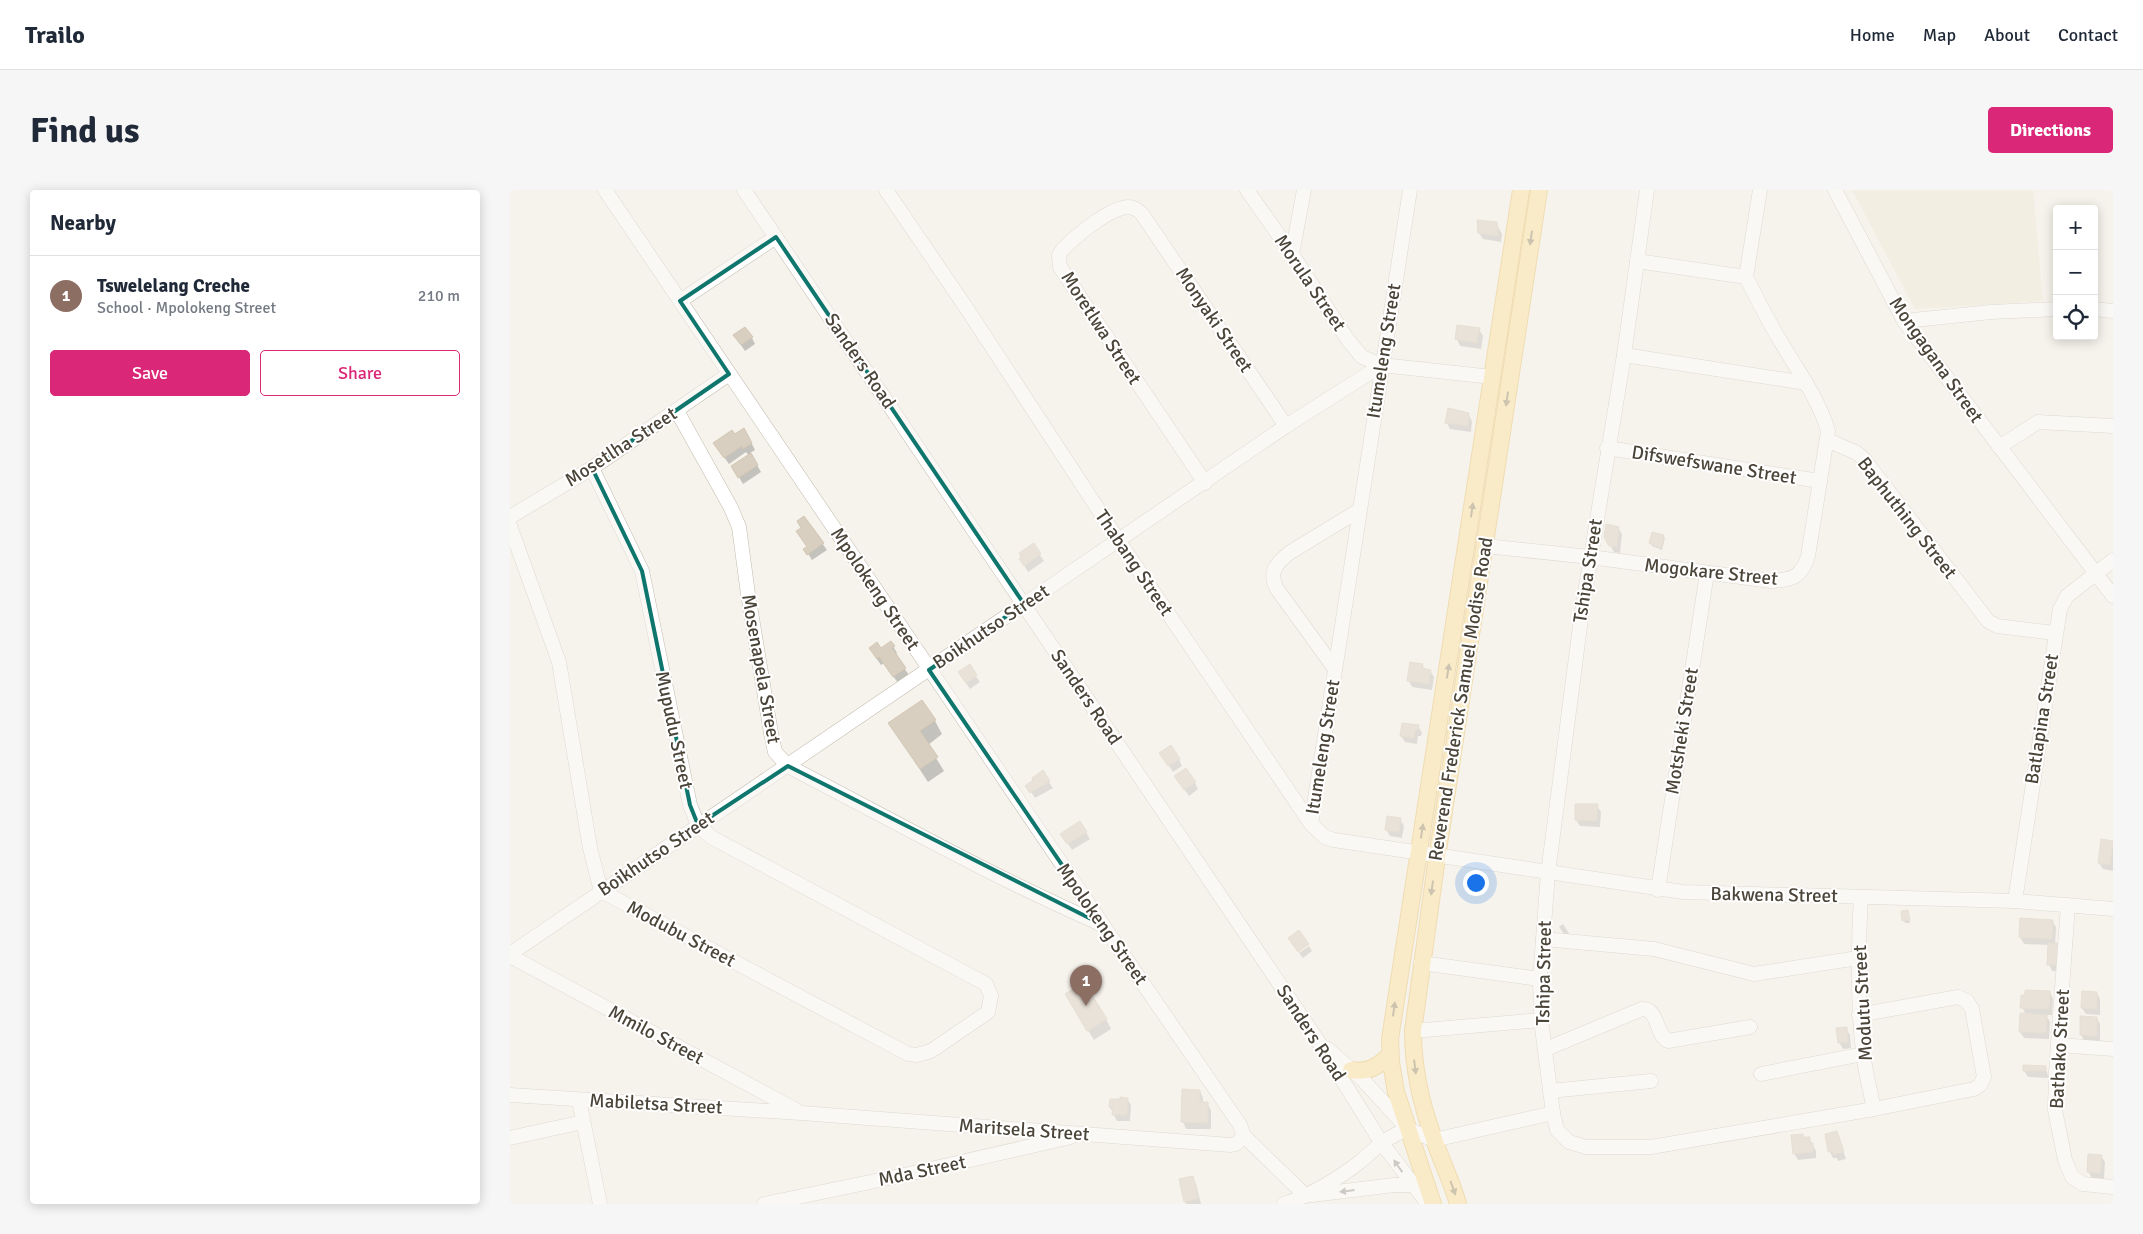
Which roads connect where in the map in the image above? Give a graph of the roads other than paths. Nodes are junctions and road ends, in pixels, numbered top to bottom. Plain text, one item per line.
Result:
1 (605, 190) edge
2 (744, 190) edge
3 (886, 190) edge
4 (1246, 190) edge
5 (1304, 190) edge
6 (1410, 190) edge
7 (1521, 190) edge
8 (1538, 190) edge
9 (1647, 190) edge
10 (1760, 190) edge
11 (1835, 190) edge
12 (1142, 214) joint
13 (776, 237) junction
14 (1292, 254) junction
15 (1637, 261) junction
16 (1746, 277) junction
17 (680, 301) junction
18 (2053, 309) edge
19 (2098, 309) edge
20 (2113, 311) edge
21 (1904, 321) junction
22 (1624, 355) junction
23 (1382, 365) junction
24 (729, 374) junction
25 (1492, 377) junction
26 (1806, 383) junction
27 (677, 411) junction
28 (1286, 426) junction
29 (2113, 426) edge
30 (1827, 440) junction
31 (1999, 447) junction
32 (1607, 448) junction
33 (592, 468) junction
34 (1820, 481) junction
35 (1205, 483) junction
36 (1358, 511) junction
37 (510, 516) edge
38 (510, 526) edge
39 (1118, 541) junction
40 (1485, 546) junction
41 (1590, 557) junction
42 (2113, 560) edge
43 (1707, 572) junction
44 (2095, 572) junction
45 (2113, 596) edge
46 (1024, 604) junction
47 (2056, 633) junction
48 (1335, 669) junction
49 (929, 670) junction
50 (788, 766) junction
51 (1311, 824) junction
52 (698, 825) junction
53 (1418, 854) junction
54 (1436, 857) junction
55 (1548, 873) junction
56 (1658, 890) junction
57 (601, 891) junction
58 (1861, 897) junction
59 (2014, 901) junction
60 (2068, 905) junction
61 (2113, 909) edge
62 (1103, 925) junction
63 (1543, 939) junction
64 (510, 955) edge
65 (1858, 958) junction
66 (1421, 962) junction
67 (1540, 979) junction
68 (1860, 1015) junction
69 (1541, 1020) junction
70 (1750, 1027) dead end
71 (1413, 1031) junction
72 (1316, 1038) junction
73 (2059, 1045) junction
74 (1546, 1049) junction
75 (2113, 1049) edge
76 (1863, 1054) junction
77 (1390, 1055) junction
78 (1351, 1070) junction
79 (1761, 1074) dead end
80 (1651, 1081) dead end
81 (1550, 1091) junction
82 (510, 1095) edge
83 (579, 1100) junction
84 (1874, 1109) junction
85 (802, 1113) junction
86 (1553, 1113) junction
87 (584, 1122) junction
88 (1408, 1129) junction
89 (1080, 1135) junction
90 (1244, 1136) junction
91 (510, 1138) edge
92 (1434, 1140) junction
93 (1381, 1142) junction
94 (1413, 1185) junction
95 (2113, 1187) edge
96 (1306, 1196) junction
97 (600, 1204) edge
98 (764, 1204) edge
99 (1284, 1204) edge
100 (1428, 1204) edge
101 (1433, 1204) edge
102 (1458, 1204) edge

1 - 17 street, Mpolokeng Street
2 - 13 street, Sanders Road
3 - 39 street, Thabang Street
4 - 14 street, Morula Street
5 - 14 street
6 - 23 street, Itumeleng Street
7 - 25 main road, Reverend Frederick Samuel Modise Road
8 -> 40 main road, Reverend Frederick Samuel Modise Road
9 - 15 street, Tshipa Street
10 - 16 street
11 - 21 street, Mongagana Street
12 - 28 street, Monyaki Street
12 - 35 street, Moretlwa Street
13 - 17 street
13 - 46 street, Sanders Road
14 - 23 street, Morula Street
15 - 16 street
15 - 22 street, Tshipa Street
16 - 26 street
17 - 24 street, Mpolokeng Street
18 - 21 street
19 - 20 street
21 - 31 street, Mongagana Street
22 - 26 street
22 - 32 street, Tshipa Street
23 - 25 street
23 - 28 street, Boikhutso Street
23 - 36 street, Itumeleng Street
24 - 27 street, Mosetlha Street
24 - 49 street, Mpolokeng Street
53 -> 25 main road, Reverend Frederick Samuel Modise Road
26 - 30 street
27 - 33 street, Mosetlha Street
27 - 50 street, Mosenapela Street
28 - 35 street, Boikhutso Street
29 - 31 street
30 - 34 street, Mogokare Street
30 - 47 street, Baphuthing Street
31 - 44 street, Mongagana Street
32 - 34 street, Difswefswane Street
32 - 41 street, Tshipa Street
33 - 37 street, Mosetlha Street
33 - 52 street, Mupudu Street
34 - 43 street, Mogokare Street
35 - 39 street, Boikhutso Street
36 - 48 street, Itumeleng Street
36 - 48 street, Itumeleng Street
38 - 57 street
39 - 46 street, Boikhutso Street
39 - 51 street, Thabang Street
40 - 41 street, Mogokare Street
40 - 54 main road, Reverend Frederick Samuel Modise Road
41 - 43 street, Mogokare Street
41 - 55 street, Tshipa Street
42 - 44 street, Batlapina Street
43 - 56 street, Motsheki Street
44 - 45 street, Mongagana Street
44 - 47 street, Batlapina Street
46 - 49 street, Boikhutso Street
46 - 72 street, Sanders Road
47 - 59 street, Batlapina Street
48 - 51 street, Itumeleng Street
49 - 50 street, Boikhutso Street
49 - 62 street, Mpolokeng Street
50 - 52 street, Boikhutso Street
50 - 62 street, Mosenapela Street
51 - 53 street, Thabang Street
52 - 57 street, Boikhutso Street
52 - 57 street, Modubu Street
53 - 54 street, Thabang Street
77 -> 53 main road, Reverend Frederick Samuel Modise Road
54 - 55 street, Bakwena Street
54 -> 66 main road, Reverend Frederick Samuel Modise Road
55 - 56 street, Bakwena Street
55 - 63 street, Tshipa Street
56 - 58 street, Bakwena Street
57 - 64 street, Boikhutso Street
58 - 59 street, Bakwena Street
58 - 65 street, Modutu Street
59 - 60 street, Bakwena Street
60 - 61 street, Bakwena Street
60 - 73 street, Bathako Street
62 - 90 street, Mpolokeng Street
63 - 65 street
63 - 67 street, Tshipa Street
64 - 85 street, Mmilo Street
65 - 68 street, Modutu Street
66 - 67 street
66 - 71 main road, Reverend Frederick Samuel Modise Road
67 - 69 street, Tshipa Street
68 - 76 street, Modutu Street
68 - 84 street, Tshipa Street
69 - 71 street
69 - 74 street, Tshipa Street
70 - 74 street
71 -> 92 main road, Reverend Frederick Samuel Modise Road
72 - 78 street
72 - 93 street, Sanders Road
73 - 75 street
73 - 95 street, Bathako Street
74 - 81 street, Tshipa Street
76 - 79 street
76 - 84 street, Modutu Street
77 - 78 main road
77 - 88 main road, Reverend Frederick Samuel Modise Road
78 - 88 street
80 - 81 street
81 - 86 street, Tshipa Street
82 - 83 street, Mabiletsa Street
83 - 85 street, Mabiletsa Street
83 - 87 street
84 - 86 street, Tshipa Street
85 - 89 street, Maritsela Street
86 - 92 street
87 - 91 street
87 - 97 street
88 - 92 street
88 - 93 street
88 - 101 main road, Reverend Frederick Samuel Modise Road
89 - 90 street, Maritsela Street
89 - 98 street, Mda Street
90 - 96 street, Mpolokeng Street
92 -> 102 main road, Reverend Frederick Samuel Modise Road
94 -> 93 street, Sanders Road
93 - 96 street
94 -> 96 street
94 - 100 street, Sanders Road
96 - 99 street

